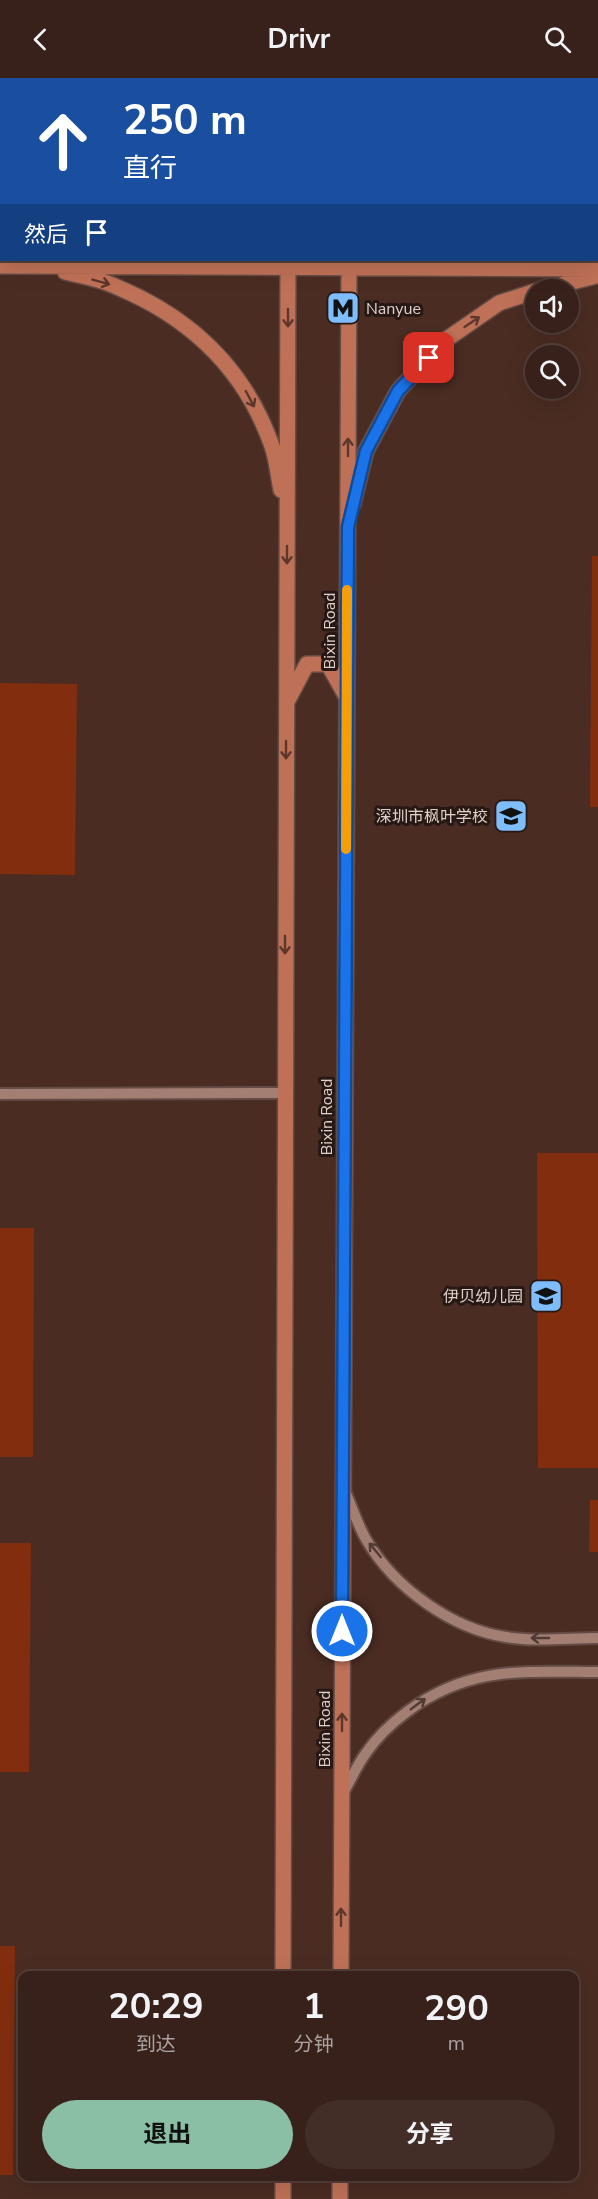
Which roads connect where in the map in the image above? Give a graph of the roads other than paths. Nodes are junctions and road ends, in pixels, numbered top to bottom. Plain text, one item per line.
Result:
1 (288, 263) edge
2 (349, 264) edge
3 (0, 266) edge
4 (44, 266) junction
5 (598, 269) edge
6 (598, 276) edge
7 (579, 281) edge
8 (525, 295) edge
9 (287, 524) junction
10 (348, 527) junction
11 (346, 696) junction
12 (286, 703) junction
13 (285, 1093) junction
14 (0, 1094) edge
15 (342, 1485) junction
16 (598, 1638) edge
17 (598, 1672) edge
18 (342, 1796) junction
19 (283, 1971) edge
20 (341, 1971) edge
21 (283, 2181) edge
22 (340, 2181) edge
23 (283, 2199) edge
24 (340, 2199) edge

1 - 2 main road
1 - 4 main road
1 -> 9 main road
2 - 5 main road
10 -> 2 main road, Bixin Road
3 - 4 main road
4 -> 9 main road
6 - 7 main road
10 -> 8 main road
9 -> 12 main road
10 - 11 main road, Bixin Road
11 - 12 main road
11 - 15 main road, Bixin Road
12 -> 13 main road
13 - 14 street
13 - 19 main road
16 -> 15 street
18 -> 15 main road, Bixin Road
18 -> 17 street
20 -> 18 main road, Bixin Road
21 - 23 main road
22 - 24 main road

